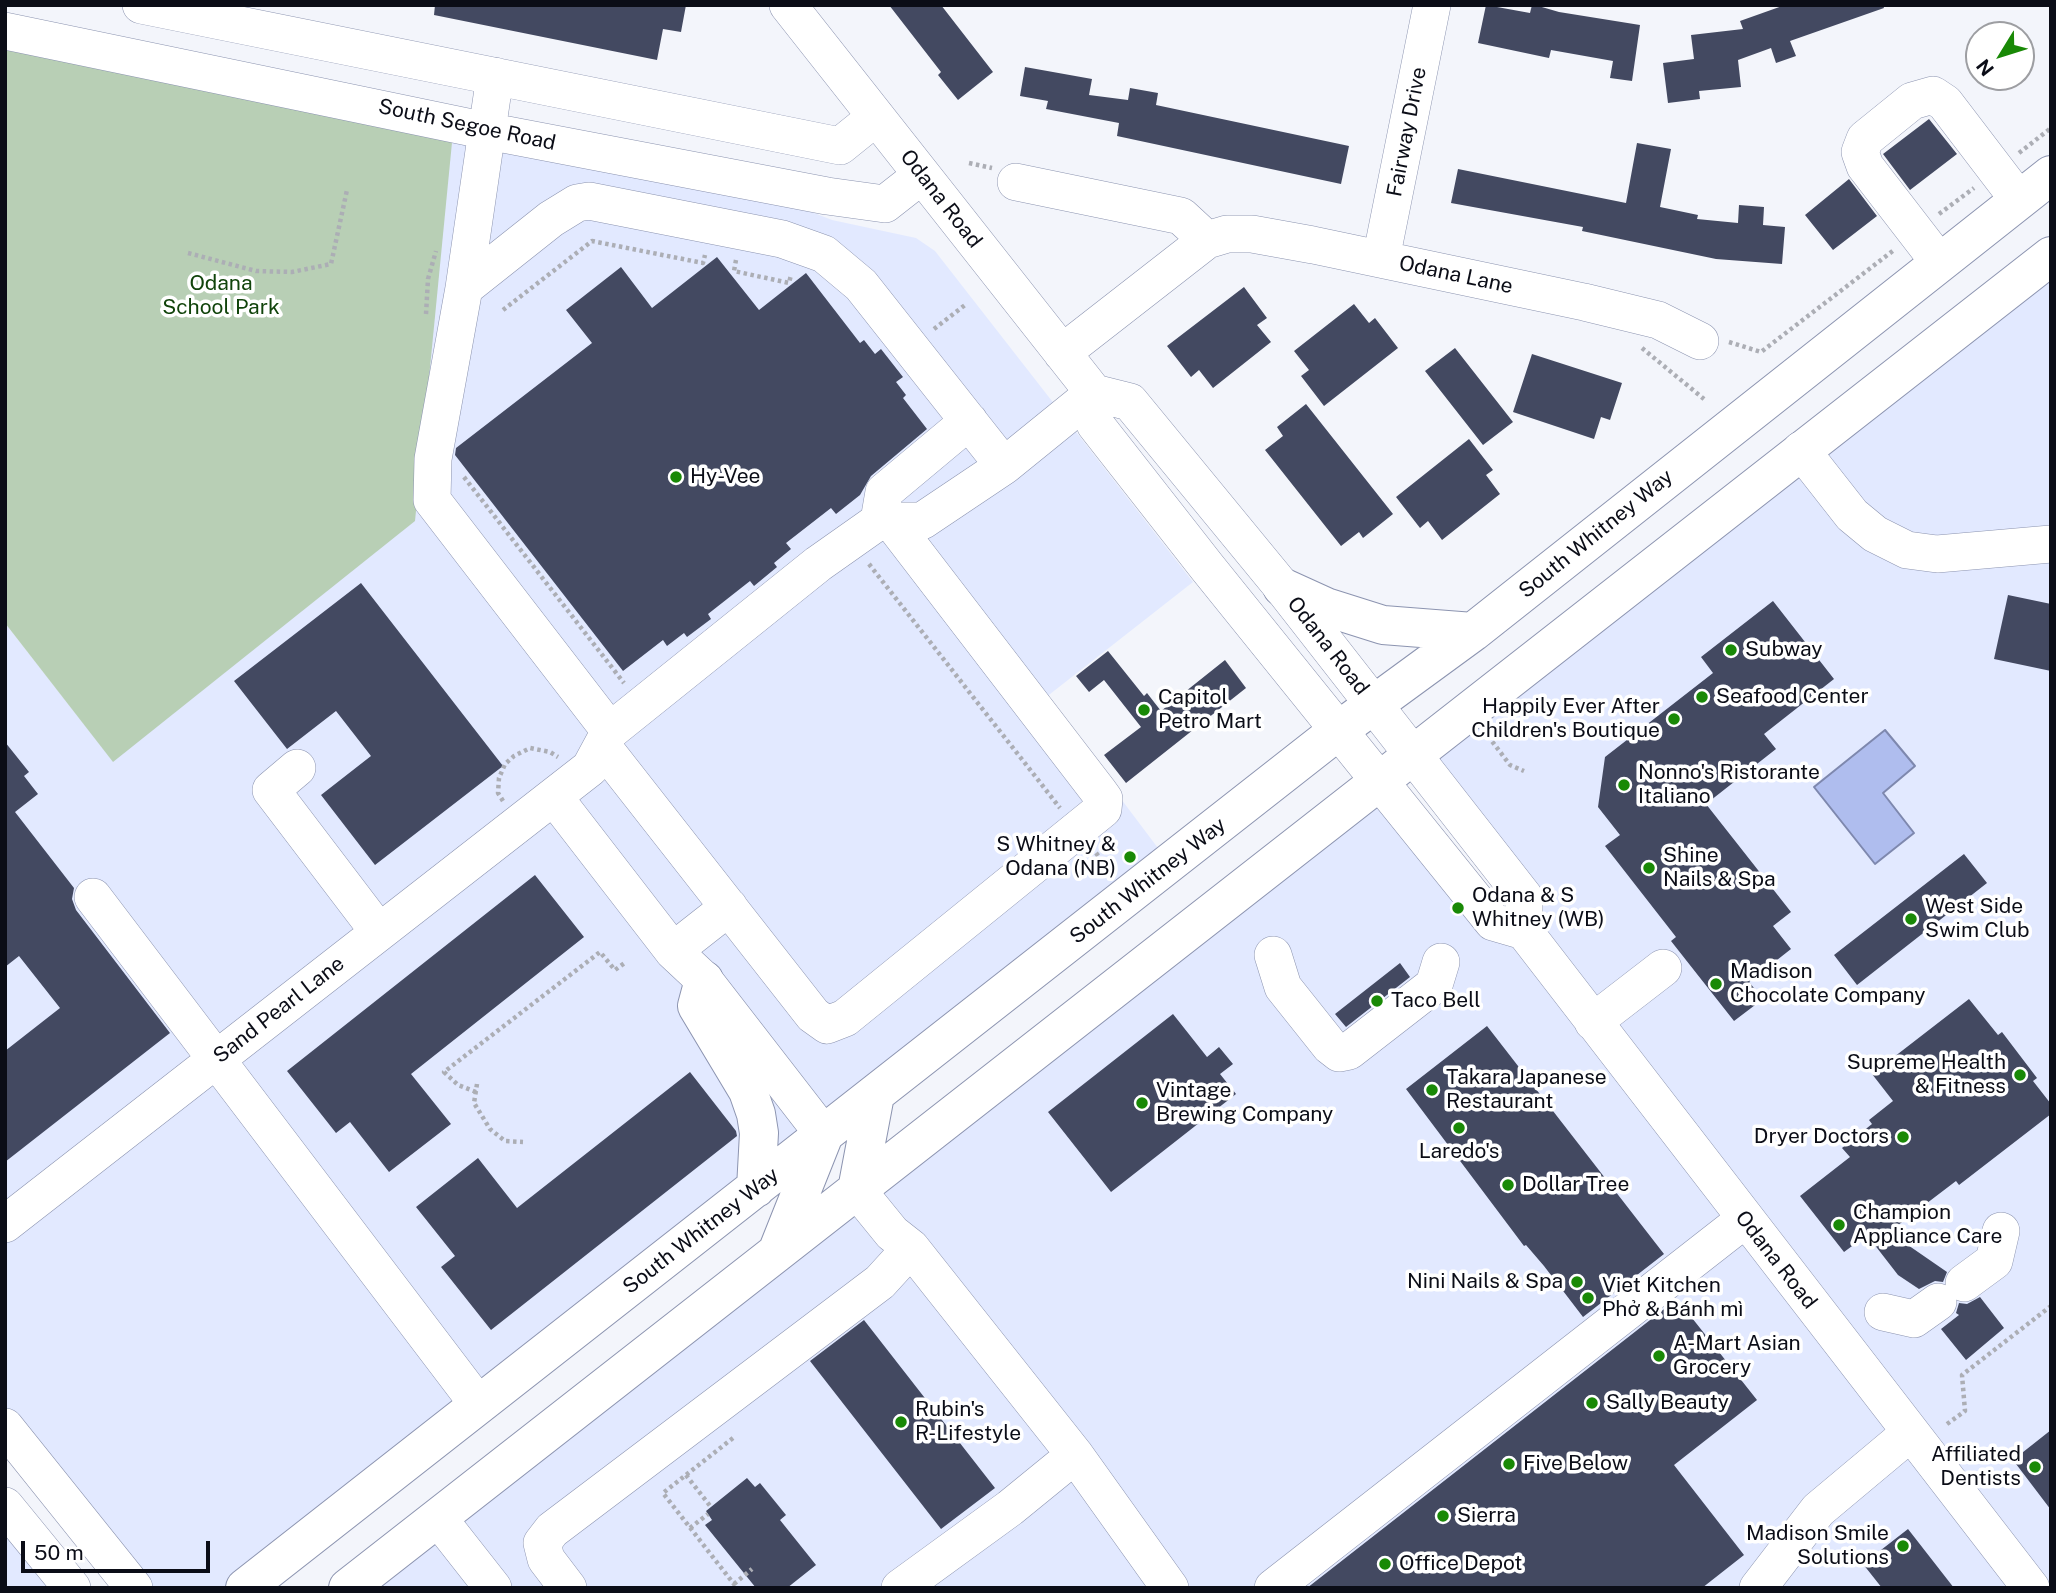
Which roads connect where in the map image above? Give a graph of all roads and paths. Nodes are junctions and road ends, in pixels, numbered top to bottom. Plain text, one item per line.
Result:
1 (141, 5) edge
2 (788, 5) edge
3 (1432, 5) edge
4 (5, 31) edge
5 (495, 76) junction
6 (876, 117) junction
7 (486, 131) junction
8 (922, 175) junction
9 (2051, 175) edge
10 (1016, 182) dead end
11 (347, 190) dead end
12 (2019, 200) junction
13 (439, 239) dead end
14 (1207, 240) junction
15 (800, 243) junction
16 (707, 244) dead end
17 (738, 251) dead end
18 (188, 253) dead end
19 (2051, 256) edge
20 (1381, 259) junction
21 (1939, 262) junction
22 (464, 288) junction
23 (503, 310) dead end
24 (425, 320) dead end
25 (1700, 341) dead end
26 (1630, 344) dead end
27 (1062, 353) junction
28 (1094, 393) junction
29 (1703, 400) dead end
30 (969, 421) junction
31 (1801, 450) junction
32 (433, 459) junction
33 (1004, 466) junction
34 (885, 521) junction
35 (2051, 544) edge
36 (861, 555) dead end
37 (1282, 587) junction
38 (1473, 632) junction
39 (627, 688) dead end
40 (1374, 705) junction
41 (1339, 730) junction
42 (1488, 736) dead end
43 (607, 739) junction
44 (1414, 754) junction
45 (297, 768) dead end
46 (1524, 771) dead end
47 (1379, 782) junction
48 (554, 797) junction
49 (1079, 832) junction
50 (1109, 869) dead end
51 (93, 897) dead end
52 (729, 907) junction
53 (1524, 931) junction
54 (379, 932) junction
55 (673, 951) junction
56 (1273, 955) dead end
57 (626, 962) dead end
58 (1441, 962) dead end
59 (1663, 968) dead end
60 (704, 980) junction
61 (1593, 1022) junction
62 (216, 1060) junction
63 (477, 1084) dead end
64 (476, 1092) junction
65 (875, 1095) junction
66 (824, 1135) junction
67 (523, 1142) dead end
68 (757, 1188) junction
69 (857, 1190) junction
70 (1744, 1220) junction
71 (5, 1224) edge
72 (2001, 1231) dead end
73 (911, 1248) junction
74 (776, 1253) junction
75 (2051, 1306) edge
76 (1883, 1312) dead end
77 (478, 1404) junction
78 (1947, 1424) dead end
79 (5, 1427) edge
80 (1910, 1433) junction
81 (733, 1438) dead end
82 (1075, 1455) junction
83 (686, 1475) junction
84 (5, 1506) edge
85 (711, 1507) dead end
86 (708, 1514) dead end
87 (438, 1518) junction
88 (690, 1528) junction
89 (752, 1569) dead end
90 (736, 1586) edge
91 (72, 1588) edge
92 (134, 1588) edge
93 (245, 1588) edge
94 (348, 1588) edge
95 (492, 1588) edge
96 (568, 1588) edge
97 (900, 1588) edge
98 (1170, 1588) edge
99 (1273, 1588) edge
100 (1758, 1588) edge
101 (2031, 1588) edge

1 - 5 street
2 - 6 street, Odana Road
3 - 20 street, Fairway Drive
4 - 7 street, South Segoe Road
5 - 6 street
5 - 7 street
6 - 8 street, Odana Road
7 - 8 street, South Segoe Road
7 - 22 street
8 - 27 street, Odana Road
9 - 12 main road, South Whitney Way
10 - 14 street
11 - 18 path
12 - 21 main road, South Whitney Way
12 - 21 street
13 - 24 path
14 - 20 street, Odana Lane
14 - 27 street, Odana Lane
15 - 17 path
15 - 22 street
15 - 30 street
16 - 23 path
19 - 31 main road
20 - 25 street, Odana Lane
21 - 38 main road, South Whitney Way
22 - 32 street
26 - 29 path
27 - 28 street, Odana Road
28 - 33 street
28 - 37 street, Odana Road
28 - 41 street, Odana Road
30 - 33 street
30 - 34 street
31 - 35 street
31 - 44 main road
32 - 39 path
32 - 43 street
33 - 34 street
34 - 43 street, Sand Pearl Lane
34 - 49 street
36 - 49 path
37 - 38 main road
37 - 40 street, Odana Road
38 - 40 main road, South Whitney Way
40 - 41 main road, South Whitney Way
40 - 44 street, Odana Road
41 - 47 street, Odana Road
41 - 65 main road, South Whitney Way
42 - 46 path
43 - 48 street, Sand Pearl Lane
43 - 52 street
44 - 47 main road
44 - 53 street, Odana Road
45 - 54 street
47 - 53 street, Odana Road
47 - 69 main road
48 - 54 street, Sand Pearl Lane
48 - 55 street
49 - 50 path
49 - 52 street
51 - 62 street
52 - 55 street
53 - 61 street, Odana Road
54 - 62 street, Sand Pearl Lane
55 - 60 street
56 - 58 street
57 - 64 path
59 - 61 street
60 - 66 street
60 - 68 main road
61 - 70 street, Odana Road
62 - 71 street, Sand Pearl Lane
62 - 77 street
63 - 64 path
64 - 67 path
65 - 66 main road, South Whitney Way
65 - 69 main road
66 - 68 main road, South Whitney Way
66 - 74 main road
68 - 77 main road, South Whitney Way
69 - 73 street
69 - 74 main road
70 - 80 street, Odana Road
70 - 99 street
72 - 76 street
73 - 82 street
73 - 96 street
74 - 87 main road
75 - 78 path
77 - 93 main road, South Whitney Way
79 - 92 street
80 - 100 street
80 - 101 street, Odana Road
81 - 83 path
82 - 97 street
82 - 98 street
83 - 85 path
83 - 88 path
84 - 91 street
86 - 88 path
87 - 94 main road
87 - 95 street
88 - 90 path
89 - 90 path

